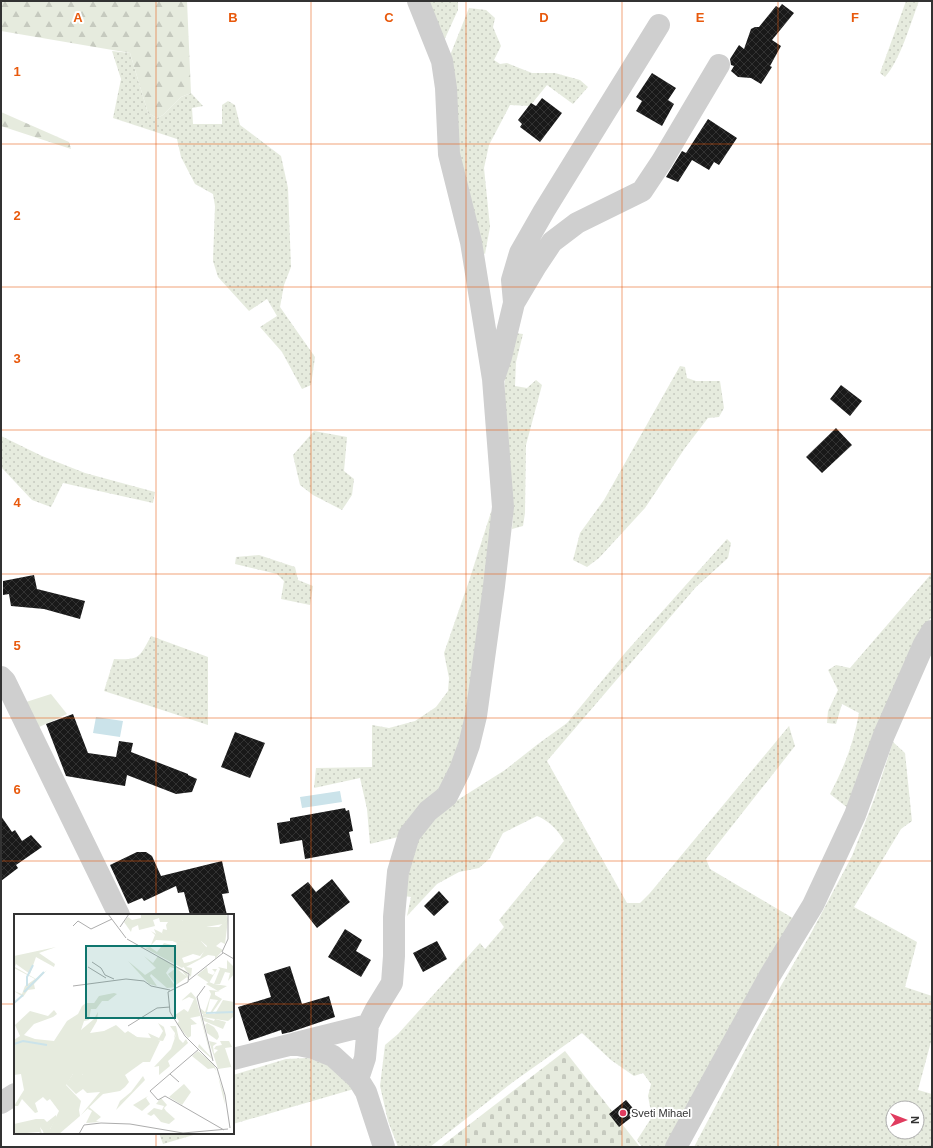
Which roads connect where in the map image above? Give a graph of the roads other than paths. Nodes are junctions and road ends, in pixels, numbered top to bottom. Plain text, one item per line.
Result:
1 (418, 1) edge
2 (659, 24) dead end
3 (719, 65) dead end
4 (514, 303) junction
5 (493, 379) junction
6 (932, 631) edge
7 (1, 677) edge
8 (119, 914) edge
9 (368, 1025) junction
10 (293, 1044) junction
11 (234, 1059) edge
12 (358, 1079) junction
13 (14, 1095) edge
14 (1, 1103) edge
15 (384, 1147) edge
16 (676, 1147) edge

1 - 5 street
2 - 4 street
3 - 4 street
4 - 5 street
5 - 9 street
6 - 16 street
7 - 8 street
9 - 10 street
9 - 12 street
10 - 11 street
10 - 12 street
12 - 15 street
13 - 14 street

